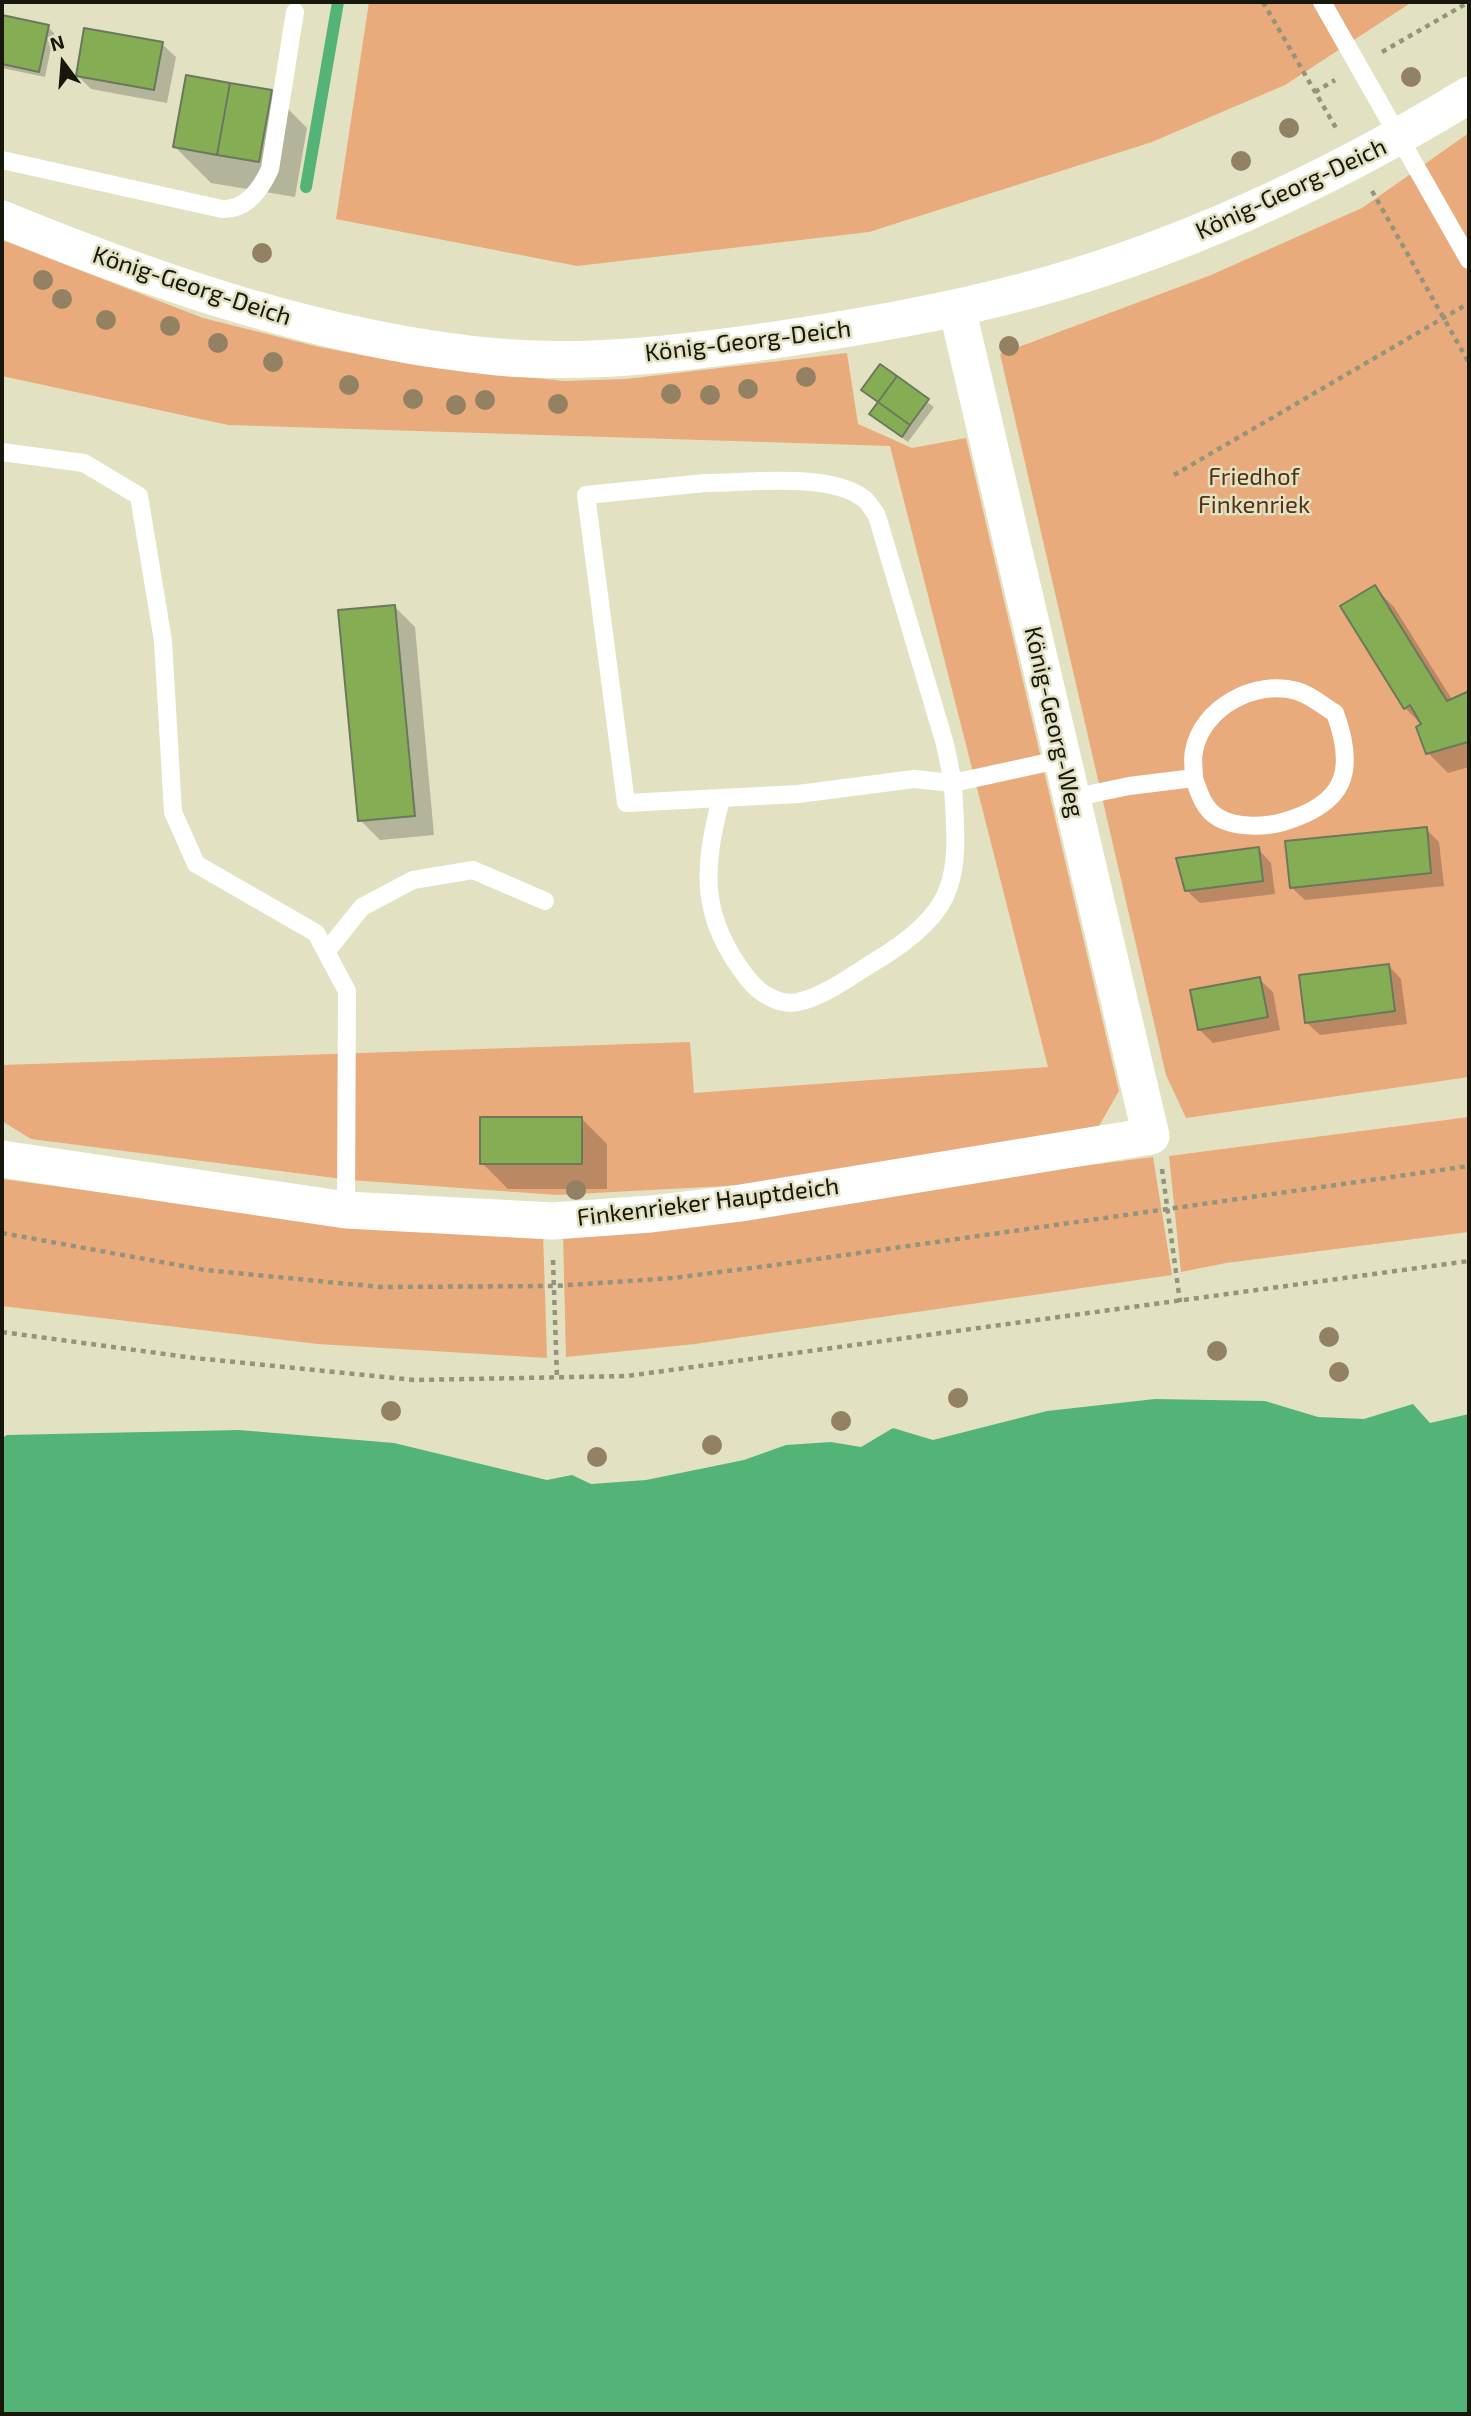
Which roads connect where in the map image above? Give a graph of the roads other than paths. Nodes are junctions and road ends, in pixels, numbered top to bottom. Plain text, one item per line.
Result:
1 (1322, 2) edge
2 (295, 12) dead end
3 (1469, 95) edge
4 (1399, 138) junction
5 (2, 160) edge
6 (2, 219) edge
7 (1469, 260) edge
8 (957, 308) junction
9 (2, 452) edge
10 (1062, 759) junction
11 (1194, 778) junction
12 (953, 783) junction
13 (1072, 798) junction
14 (721, 799) junction
15 (545, 901) dead end
16 (326, 952) junction
17 (1156, 1146) joint
18 (5, 1157) edge
19 (346, 1210) junction

1 - 4 lane
2 - 5 lane
3 - 4 street, König-Georg-Deich
4 - 7 lane
4 - 8 street, König-Georg-Deich
6 - 8 street, König-Georg-Deich
8 - 10 street, König-Georg-Weg
9 - 16 lane
10 - 12 lane
10 - 13 street, König-Georg-Weg
11 - 11 lane
11 - 13 lane
12 - 14 lane
12 - 14 lane
12 - 14 lane
13 - 17 street, König-Georg-Weg
15 - 16 lane
16 - 19 lane
17 - 19 street, Finkenrieker Hauptdeich
18 - 19 street, Finkenrieker Hauptdeich

